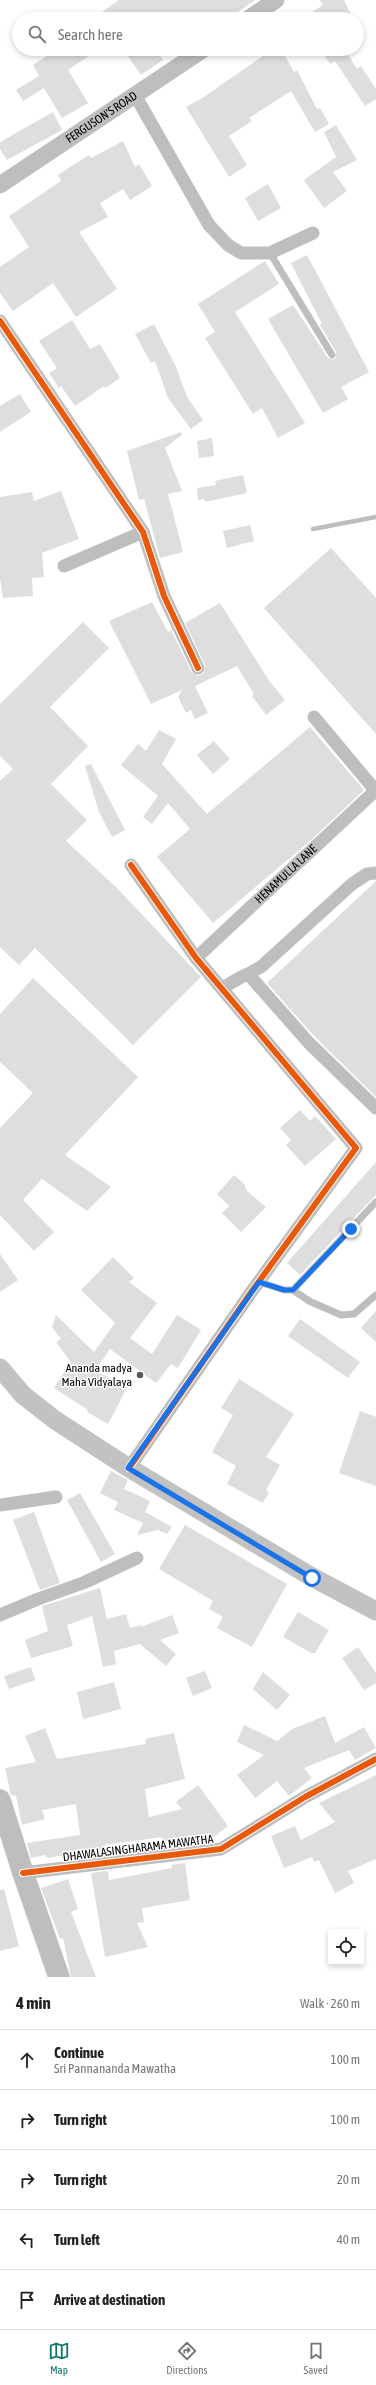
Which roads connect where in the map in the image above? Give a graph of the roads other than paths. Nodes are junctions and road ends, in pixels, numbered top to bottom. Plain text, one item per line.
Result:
1 (276, 0) edge
2 (258, 12) edge
3 (194, 56) edge
4 (135, 95) junction
5 (0, 185) edge
6 (313, 233) dead end
7 (270, 253) junction
8 (2, 327) edge
9 (332, 355) dead end
10 (143, 532) junction
11 (64, 566) dead end
12 (198, 668) dead end
13 (314, 717) dead end
14 (376, 790) edge
15 (131, 865) dead end
16 (376, 872) edge
17 (196, 958) junction
18 (249, 975) junction
19 (222, 989) junction
20 (376, 1108) edge
21 (376, 1202) edge
22 (259, 1282) junction
23 (293, 1290) junction
24 (376, 1295) edge
25 (0, 1368) edge
26 (128, 1468) junction
27 (56, 1497) dead end
28 (0, 1505) edge
29 (137, 1558) dead end
30 (376, 1611) edge
31 (0, 1616) edge
32 (376, 1759) edge
33 (0, 1800) edge
34 (22, 1873) junction
35 (59, 1977) edge

1 - 2 street
3 - 4 street, FERGUSON'S ROAD
4 - 5 street, FERGUSON'S ROAD
4 - 7 street
6 - 7 street
7 - 9 lane
8 - 10 street
10 - 11 street
10 - 12 street
13 - 14 street
14 - 17 street, HENAMULLA LANE
15 - 17 street
16 - 18 street
17 - 19 street
18 - 19 street
18 - 20 street
19 - 22 street
21 - 23 lane
22 - 23 lane
22 - 26 street
23 - 24 lane
25 - 26 main road
26 - 30 main road
27 - 28 street
29 - 31 street
32 - 34 street, DHAWALASINGHARAMA MAWATHA
33 - 34 main road
34 - 35 main road

